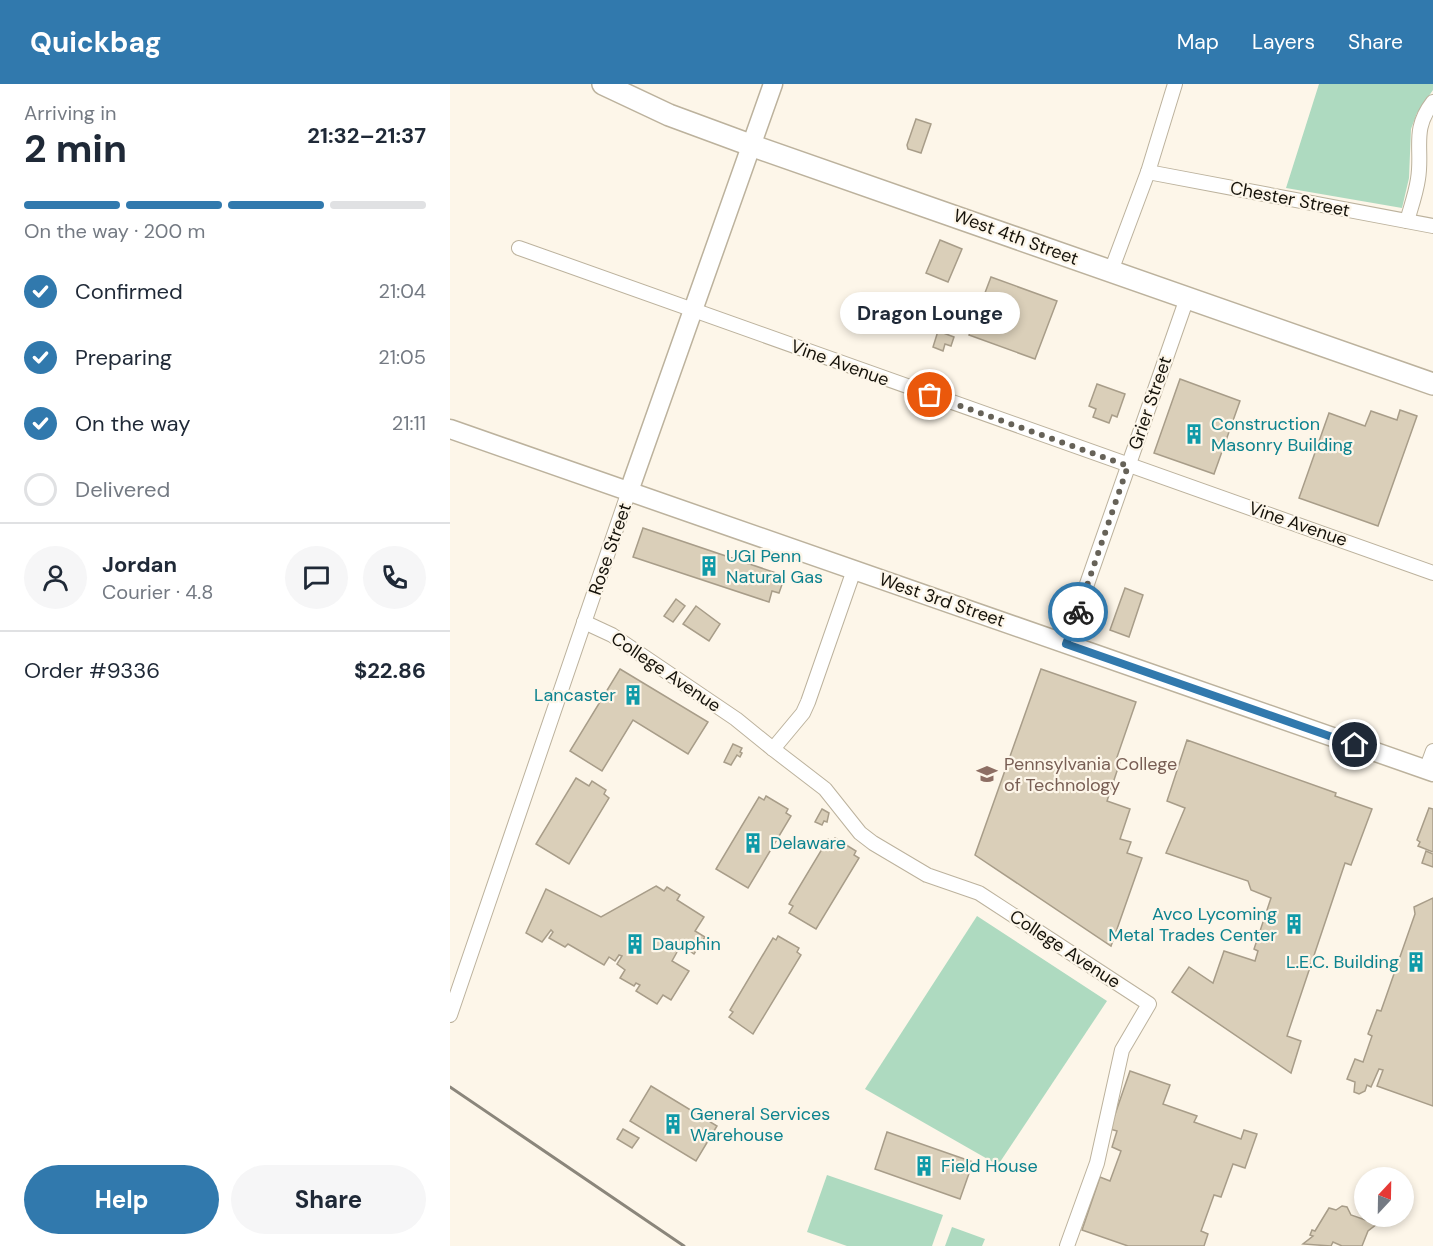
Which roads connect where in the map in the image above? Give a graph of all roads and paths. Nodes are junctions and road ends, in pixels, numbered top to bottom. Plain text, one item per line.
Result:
1 (603, 84) edge
2 (773, 84) edge
3 (1175, 84) edge
4 (1433, 102) edge
5 (753, 146) junction
6 (1148, 172) junction
7 (1407, 221) junction
8 (1433, 225) edge
9 (519, 248) dead end
10 (1111, 271) junction
11 (1187, 298) junction
12 (693, 311) junction
13 (1433, 384) edge
14 (450, 429) edge
15 (1128, 466) junction
16 (629, 491) junction
17 (854, 570) junction
18 (1433, 573) edge
19 (584, 622) junction
20 (1066, 644) junction
21 (773, 749) junction
22 (1433, 751) edge
23 (1430, 771) edge
24 (450, 1015) edge
25 (1067, 1246) edge

1 - 5 main road, West 4th Street
2 - 5 main road, Rose Street
3 - 6 street
4 - 7 street
5 - 10 main road, West 4th Street
5 - 12 main road, Rose Street
6 - 7 street, Chester Street
6 - 10 street
7 - 8 street, Chester Street
9 - 12 street, Vine Avenue
10 - 11 main road, West 4th Street
11 - 13 main road, West 4th Street
11 - 15 street, Grier Street
12 - 15 street, Vine Avenue
12 - 16 main road, Rose Street
14 - 16 main road, West 3rd Street
15 - 18 street, Vine Avenue
15 - 20 street, Grier Street
16 - 17 main road, West 3rd Street
16 - 19 street, Rose Street
17 - 20 main road, West 3rd Street
17 - 21 street
19 - 21 street, College Avenue
19 - 24 street, Rose Street
20 - 23 main road, West 3rd Street
21 - 25 street, College Avenue
22 - 23 street

